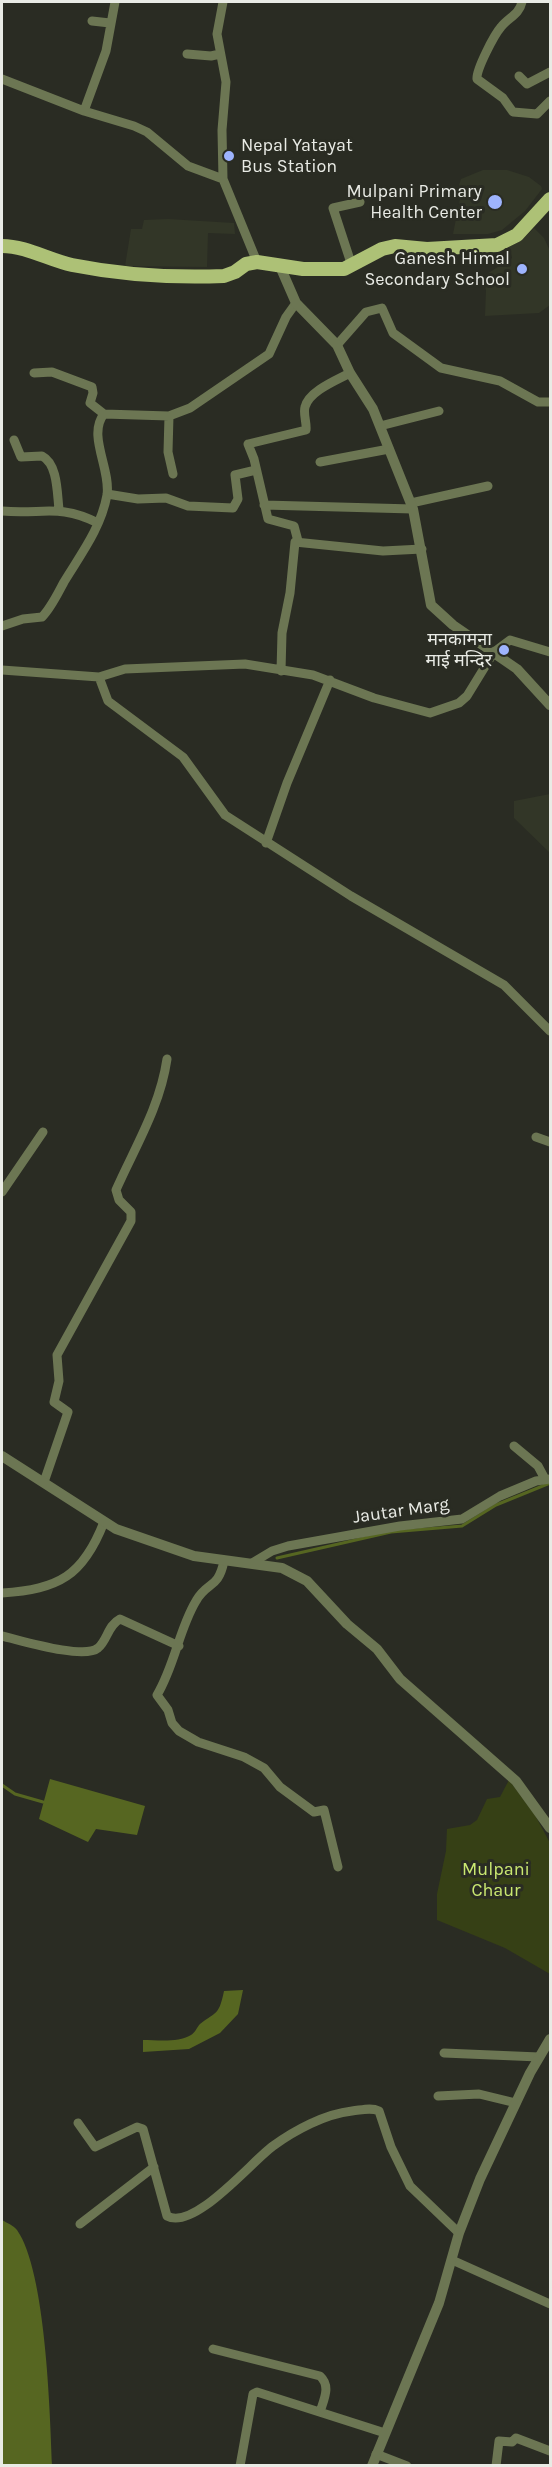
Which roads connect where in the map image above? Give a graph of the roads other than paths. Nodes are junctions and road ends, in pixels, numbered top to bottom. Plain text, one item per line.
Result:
1 (115, 2) edge
2 (223, 2) edge
3 (522, 2) edge
4 (92, 21) dead end
5 (110, 23) junction
6 (188, 54) dead end
7 (220, 54) junction
8 (550, 72) edge
9 (519, 76) dead end
10 (2, 78) edge
11 (550, 101) edge
12 (84, 111) junction
13 (223, 179) junction
14 (550, 199) edge
15 (360, 202) dead end
16 (2, 246) edge
17 (257, 262) junction
18 (279, 264) junction
19 (352, 266) junction
20 (296, 303) junction
21 (337, 345) junction
22 (34, 373) dead end
23 (350, 373) junction
24 (550, 402) edge
25 (439, 411) dead end
26 (104, 414) junction
27 (169, 416) junction
28 (380, 426) junction
29 (14, 440) dead end
30 (389, 449) junction
31 (320, 462) dead end
32 (256, 470) junction
33 (173, 474) dead end
34 (488, 486) dead end
35 (107, 494) junction
36 (264, 505) junction
37 (412, 506) junction
38 (59, 509) junction
39 (2, 511) edge
40 (98, 523) junction
41 (298, 541) junction
42 (422, 549) junction
43 (2, 626) edge
44 (494, 652) junction
45 (550, 652) edge
46 (2, 670) edge
47 (282, 671) junction
48 (99, 677) junction
49 (330, 680) junction
50 (550, 705) edge
51 (266, 843) junction
52 (550, 1031) edge
53 (167, 1059) dead end
54 (43, 1132) dead end
55 (536, 1137) dead end
56 (550, 1142) edge
57 (2, 1192) edge
58 (514, 1446) dead end
59 (2, 1456) edge
60 (548, 1479) edge
61 (44, 1482) junction
62 (104, 1522) junction
63 (224, 1561) junction
64 (252, 1563) junction
65 (2, 1593) edge
66 (2, 1636) edge
67 (179, 1646) junction
68 (550, 1828) edge
69 (338, 1867) dead end
70 (550, 2039) edge
71 (444, 2053) dead end
72 (539, 2057) junction
73 (438, 2096) dead end
74 (516, 2103) junction
75 (78, 2123) dead end
76 (154, 2167) junction
77 (80, 2223) dead end
78 (459, 2233) junction
79 (452, 2260) junction
80 (550, 2304) edge
81 (213, 2349) dead end
82 (320, 2412) junction
83 (384, 2433) junction
84 (550, 2451) edge
85 (376, 2454) junction
86 (240, 2466) edge
87 (372, 2466) edge
88 (407, 2466) edge
89 (496, 2466) edge

1 - 5 street
2 - 7 street
3 - 11 street
4 - 5 street
5 - 12 street
6 - 7 street
7 - 13 street
8 - 9 street
10 - 12 street
12 - 13 street
13 - 17 street
14 - 19 main road
15 - 19 street
16 - 17 main road
17 - 18 main road
18 - 19 main road
18 - 20 street
20 - 21 street
20 - 27 street
21 - 23 street
21 - 24 street
22 - 26 street
23 - 28 street
23 - 32 street
25 - 28 street
26 - 27 street
26 - 35 street
27 - 33 street
28 - 30 street
29 - 38 street
30 - 31 street
30 - 37 street
32 - 35 street
32 - 36 street
34 - 37 street
35 - 40 street
36 - 37 street
36 - 41 street
37 - 42 street
38 - 39 street
38 - 40 street
40 - 43 street
41 - 42 street
41 - 47 street
42 - 44 street
44 - 45 street
44 - 49 street
44 - 50 street
46 - 48 street
47 - 48 street
47 - 49 street
48 - 51 street
49 - 51 street
51 - 52 street
53 - 61 street
54 - 57 street
55 - 56 street
58 - 60 street
59 - 61 street
60 - 64 street, Jautar Marg
61 - 62 street
62 - 63 street
62 - 65 street
63 - 64 street
63 - 67 street
64 - 68 street
66 - 67 street
67 - 69 street
70 - 72 street
71 - 72 street
72 - 74 street
73 - 74 street
74 - 78 street
75 - 76 street
76 - 77 street
76 - 78 street
78 - 79 street
79 - 80 street
79 - 83 street
81 - 82 street
82 - 83 street
82 - 86 street
83 - 85 street
84 - 89 street
85 - 87 street
85 - 88 street

